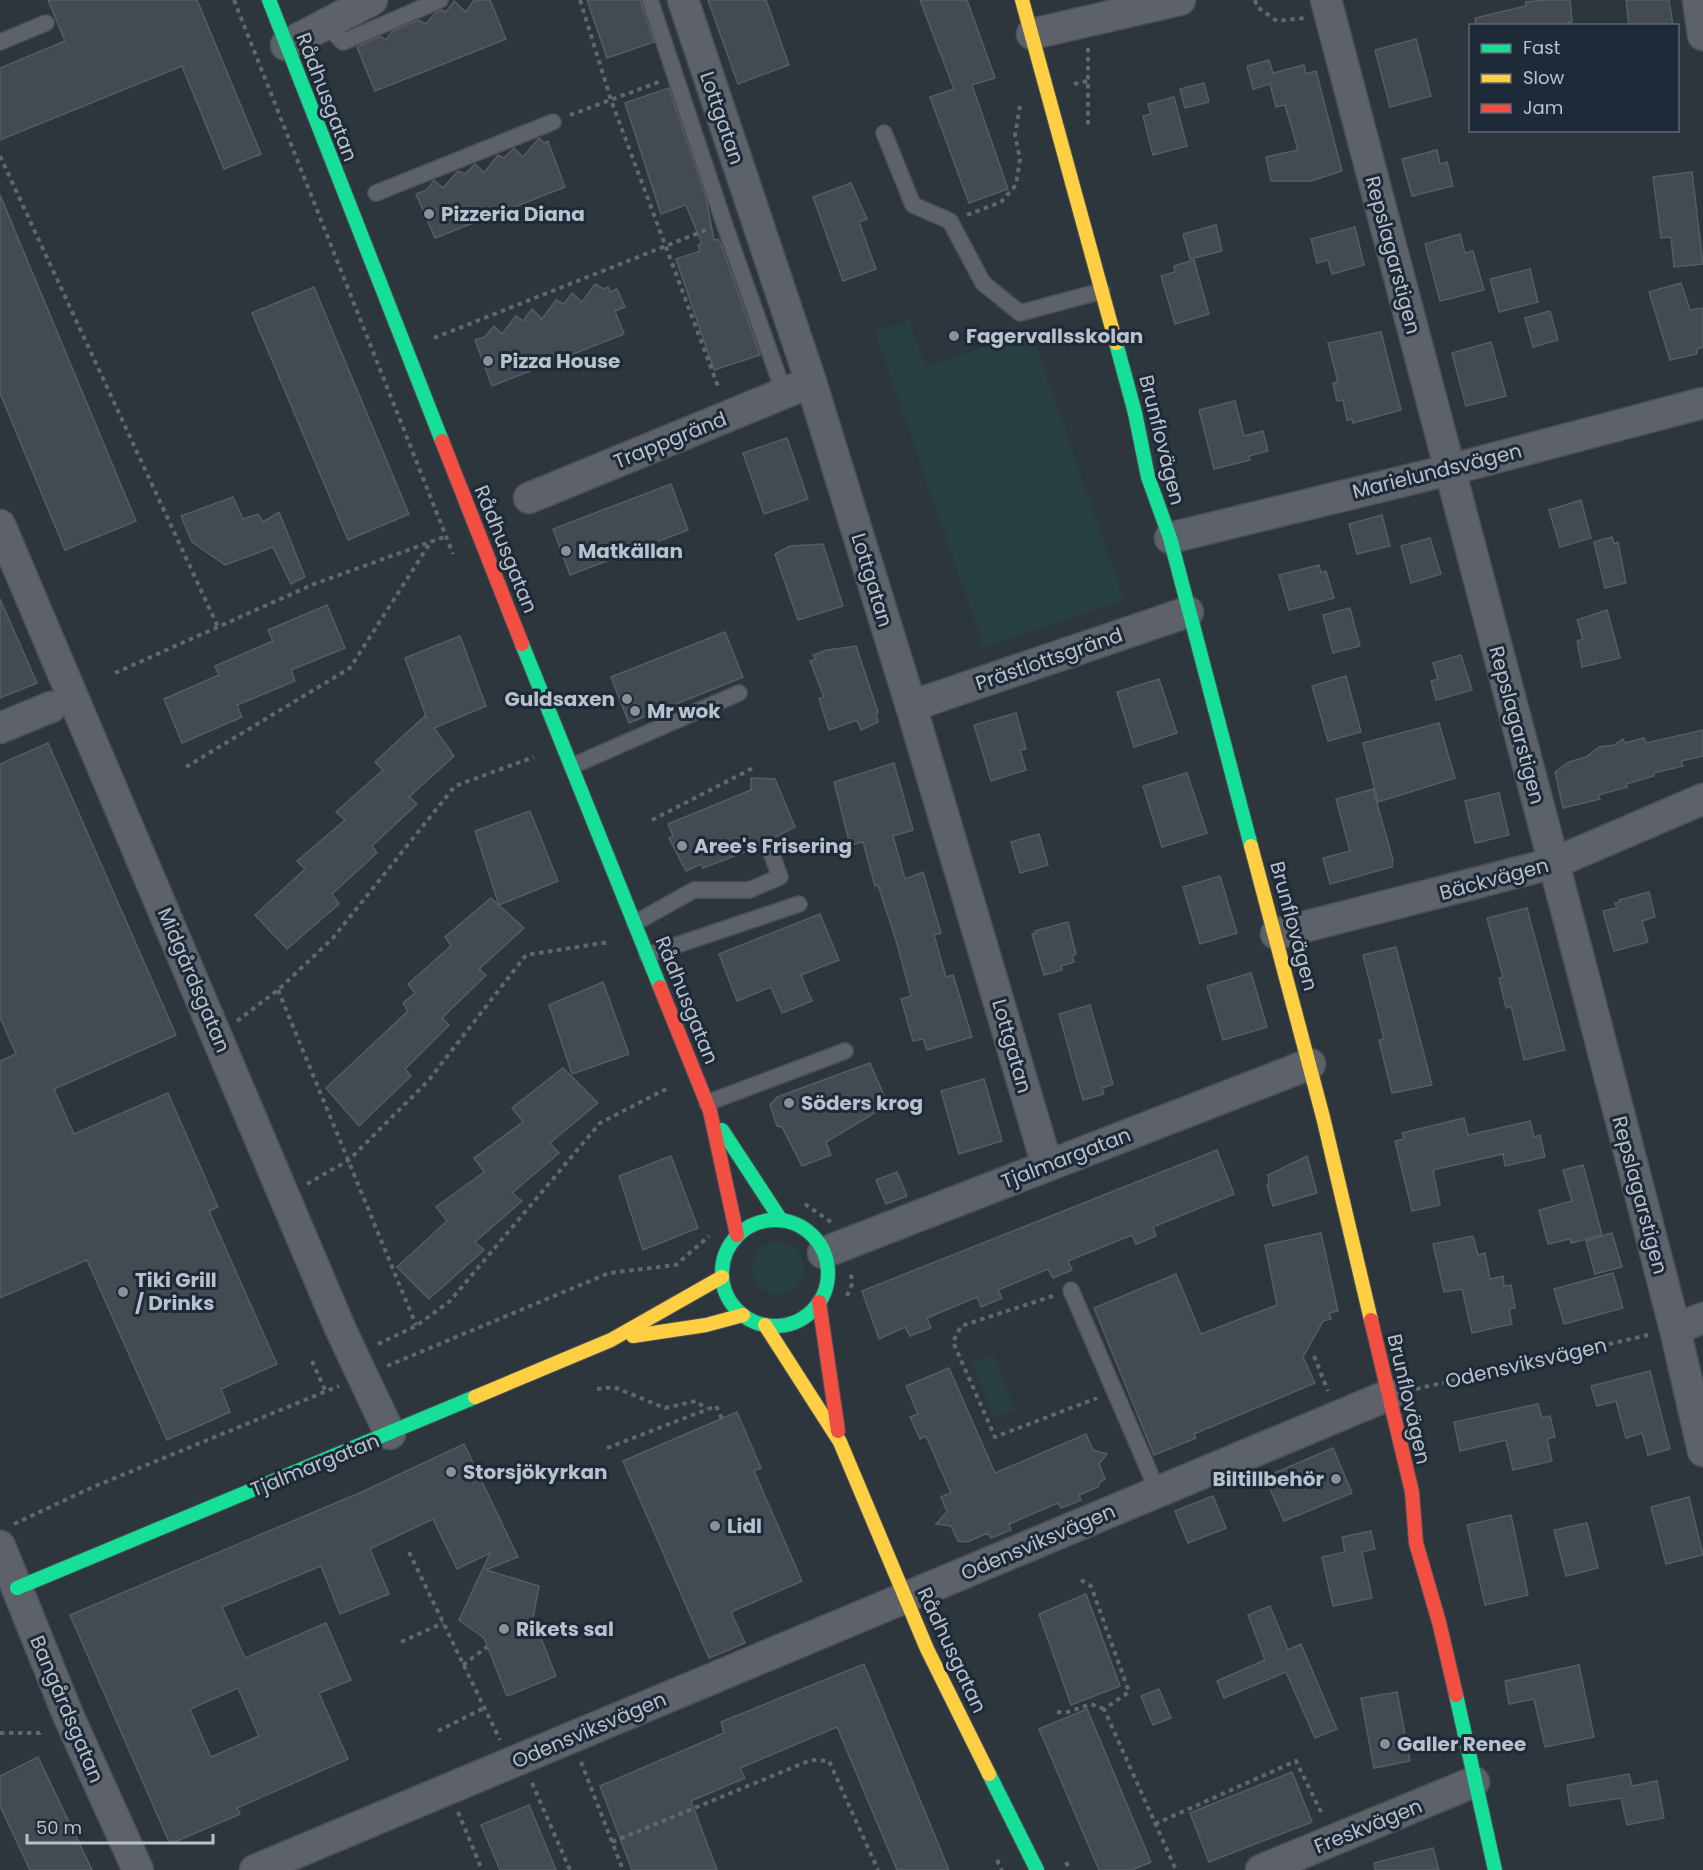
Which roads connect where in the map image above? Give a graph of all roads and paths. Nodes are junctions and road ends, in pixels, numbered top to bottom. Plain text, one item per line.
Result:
1 (234, 0) edge
2 (269, 0) edge
3 (372, 0) edge
4 (440, 0) edge
5 (580, 0) edge
6 (651, 0) edge
7 (683, 0) edge
8 (1022, 0) edge
9 (1180, 0) edge
10 (1255, 0) edge
11 (1698, 0) edge
12 (1328, 6) edge
13 (46, 23) dead end
14 (326, 24) junction
15 (1032, 34) junction
16 (1703, 35) edge
17 (0, 42) edge
18 (286, 45) junction
19 (675, 76) junction
20 (1088, 81) dead end
21 (1048, 90) junction
22 (611, 100) junction
23 (571, 114) dead end
24 (553, 122) dead end
25 (884, 133) dead end
26 (0, 156) edge
27 (376, 192) dead end
28 (950, 221) junction
29 (707, 230) dead end
30 (665, 246) junction
31 (1102, 291) junction
32 (434, 338) dead end
33 (727, 386) dead end
34 (797, 387) junction
35 (1703, 403) edge
36 (1449, 470) junction
37 (529, 498) dead end
38 (0, 525) edge
39 (446, 537) junction
40 (1170, 538) junction
41 (431, 542) junction
42 (453, 554) dead end
43 (1188, 612) junction
44 (218, 627) junction
45 (115, 673) dead end
46 (739, 693) dead end
47 (911, 706) junction
48 (51, 707) dead end
49 (0, 728) edge
50 (534, 757) dead end
51 (572, 766) junction
52 (186, 767) dead end
53 (755, 767) dead end
54 (1703, 799) edge
55 (652, 820) dead end
56 (771, 852) dead end
57 (1554, 863) junction
58 (799, 904) dead end
59 (635, 924) junction
60 (1276, 934) junction
61 (609, 942) dead end
62 (647, 955) junction
63 (278, 990) junction
64 (218, 1036) junction
65 (845, 1051) dead end
66 (1310, 1064) junction
67 (668, 1088) dead end
68 (708, 1107) junction
69 (349, 1160) junction
70 (1047, 1165) junction
71 (285, 1196) junction
72 (781, 1220) junction
73 (711, 1227) dead end
74 (737, 1235) junction
75 (823, 1253) junction
76 (722, 1277) junction
77 (1071, 1290) joint
78 (695, 1293) junction
79 (819, 1302) junction
80 (743, 1315) junction
81 (1703, 1318) edge
82 (765, 1325) junction
83 (417, 1326) junction
84 (1675, 1329) junction
85 (611, 1340) junction
86 (1314, 1356) dead end
87 (353, 1357) junction
88 (312, 1361) dead end
89 (597, 1389) dead end
90 (1115, 1391) junction
91 (326, 1392) dead end
92 (1389, 1395) junction
93 (708, 1410) junction
94 (1338, 1417) junction
95 (722, 1419) dead end
96 (390, 1434) junction
97 (840, 1442) junction
98 (608, 1448) dead end
99 (1703, 1451) edge
100 (1158, 1492) junction
101 (0, 1546) edge
102 (409, 1552) dead end
103 (1081, 1580) dead end
104 (9, 1591) edge
105 (907, 1597) junction
106 (443, 1623) junction
107 (401, 1642) dead end
108 (487, 1647) dead end
109 (463, 1665) junction
110 (484, 1708) junction
111 (1104, 1709) junction
112 (1057, 1712) dead end
113 (68, 1715) junction
114 (438, 1731) dead end
115 (0, 1733) edge
116 (572, 1737) junction
117 (516, 1761) junction
118 (1474, 1782) junction
119 (448, 1789) junction
120 (1155, 1824) junction
121 (1335, 1840) junction
122 (612, 1842) junction
123 (138, 1870) edge
124 (255, 1870) edge
125 (482, 1870) edge
126 (570, 1870) edge
127 (623, 1870) edge
128 (878, 1870) edge
129 (1037, 1870) edge
130 (1176, 1870) edge
131 (1261, 1870) edge
132 (1495, 1870) edge

1 - 39 path
2 - 18 street, Rådhusgatan
3 - 14 street
4 - 14 lane
5 - 22 path
6 - 19 lane
7 - 34 street, Lottgatan
8 - 15 street, Brunflovägen
9 - 15 street
10 - 12 path
11 - 16 street
12 - 36 street, Repslagarstigen
13 - 17 lane
14 - 18 street
15 - 21 street, Brunflovägen
18 - 51 street, Rådhusgatan
19 - 22 path
19 - 34 lane
20 - 21 path
21 - 28 path
21 - 31 street, Brunflovägen
22 - 23 path
22 - 30 path
24 - 27 lane
25 - 28 lane
26 - 44 path
28 - 31 lane
29 - 30 path
30 - 32 path
30 - 33 path
31 - 40 street, Brunflovägen
34 - 37 street, Trappgränd
34 - 47 street, Lottgatan
35 - 36 street, Marielundsvägen
36 - 40 street, Marielundsvägen
36 - 57 street, Repslagarstigen
38 - 64 street, Midgårdsgatan
39 - 41 path
39 - 42 path
40 - 43 street, Brunflovägen
41 - 44 path
41 - 52 path
43 - 47 street, Prästlottsgränd
43 - 60 street, Brunflovägen
44 - 45 path
46 - 51 lane
47 - 70 street, Lottgatan
48 - 49 street
50 - 63 path
51 - 59 street, Rådhusgatan
53 - 55 path
54 - 57 street, Bäckvägen
56 - 59 lane
57 - 60 street, Bäckvägen
57 - 84 street, Repslagarstigen
58 - 62 lane
59 - 62 street, Rådhusgatan
60 - 66 street, Brunflovägen
61 - 69 path
62 - 68 street, Rådhusgatan
63 - 64 path
63 - 69 path
64 - 71 street, Midgårdsgatan
65 - 68 lane
66 - 70 street, Tjalmargatan
66 - 92 street, Brunflovägen
67 - 83 path
68 - 72 street, Rådhusgatan
68 - 74 street, Rådhusgatan
69 - 71 path
69 - 83 path
70 - 75 street, Tjalmargatan
71 - 87 street, Midgårdsgatan
72 - 74 street
72 - 75 street
73 - 78 path
74 - 76 street
75 - 79 street
76 - 78 street, Tjalmargatan
76 - 80 street
77 - 90 lane
77 - 90 path
78 - 85 street, Tjalmargatan
79 - 82 street
79 - 97 street, Rådhusgatan
80 - 82 street
80 - 85 street, Tjalmargatan
81 - 84 street
82 - 97 street, Rådhusgatan
83 - 87 path
84 - 92 path, Odensviksvägen
84 - 99 street, Repslagarstigen
85 - 96 street, Tjalmargatan
86 - 94 path
87 - 96 street, Midgårdsgatan
88 - 91 path
89 - 93 path
90 - 100 lane
92 - 94 street, Odensviksvägen
92 - 118 street, Brunflovägen
93 - 95 path
93 - 98 path
94 - 100 street, Odensviksvägen
96 - 104 street, Tjalmargatan
97 - 105 street, Rådhusgatan
100 - 105 street, Odensviksvägen
101 - 104 street, Bangårdsgatan
102 - 106 path
103 - 111 path
104 - 113 street, Bangårdsgatan
105 - 116 street, Odensviksvägen
105 - 129 street, Rådhusgatan
106 - 107 path
106 - 109 path
108 - 109 path
109 - 110 path
110 - 114 path
110 - 117 path
111 - 112 path
111 - 120 path
113 - 115 path
113 - 123 street, Bangårdsgatan
116 - 117 street, Odensviksvägen
116 - 122 path
117 - 119 street, Odensviksvägen
117 - 126 path
118 - 121 street, Freskvägen
118 - 132 street, Brunflovägen
119 - 124 street, Odensviksvägen
119 - 125 path
120 - 121 path
120 - 130 path
121 - 131 street, Freskvägen
122 - 127 path
122 - 128 path

